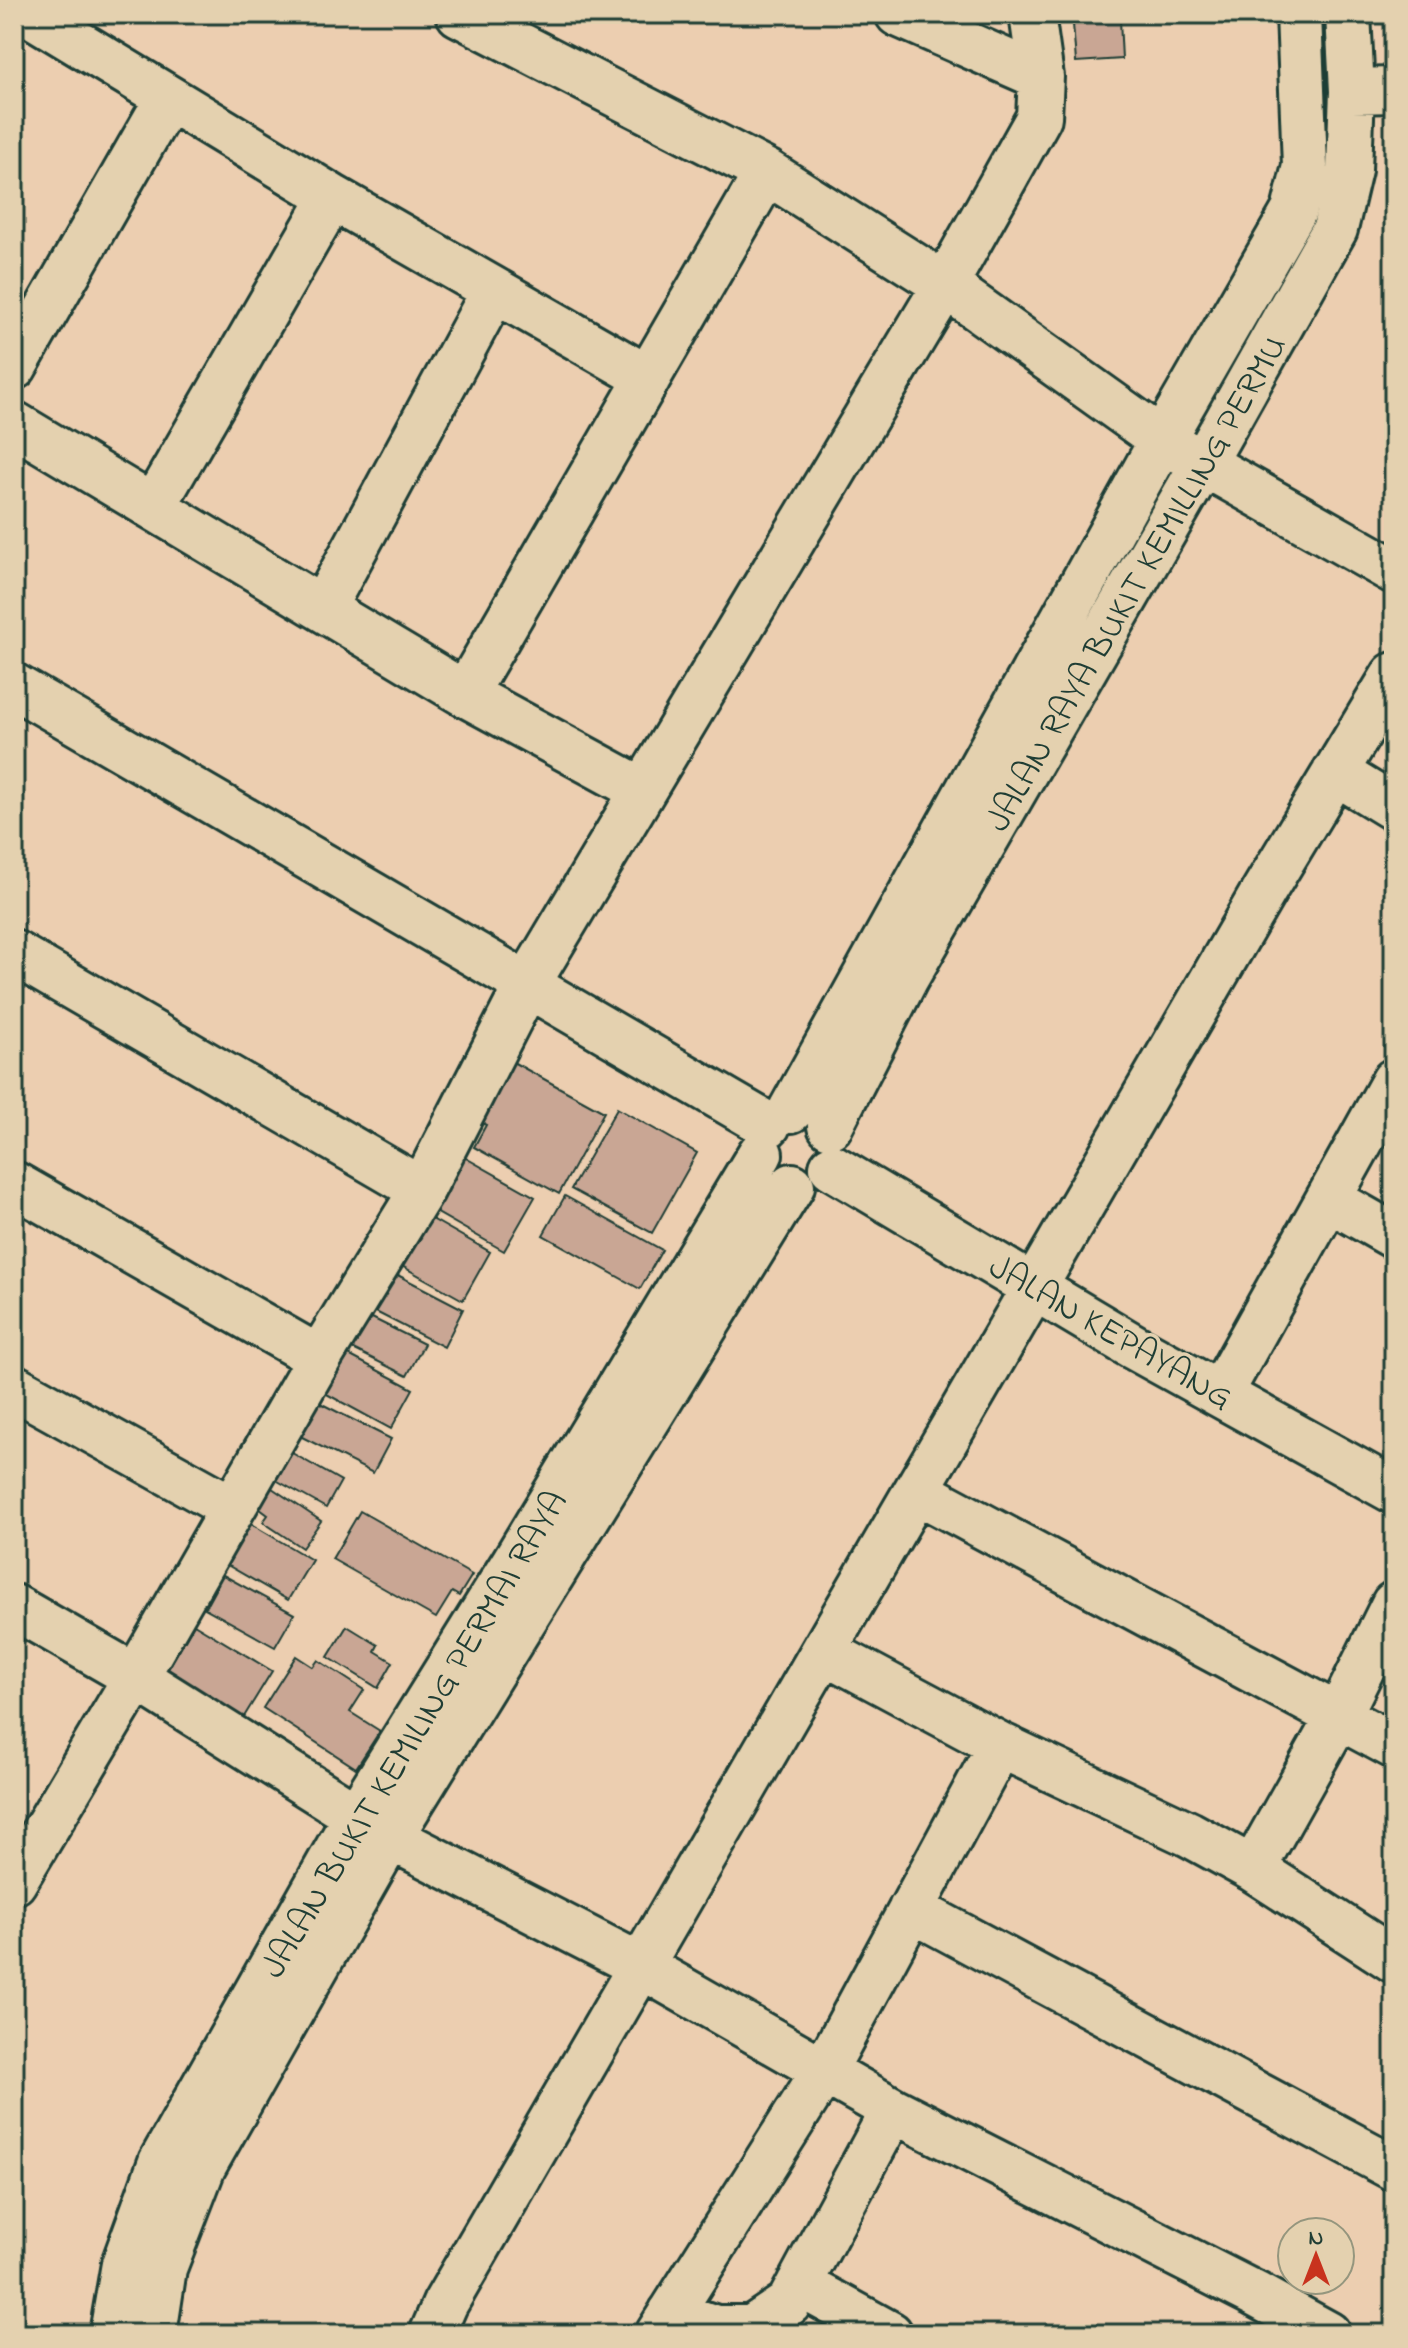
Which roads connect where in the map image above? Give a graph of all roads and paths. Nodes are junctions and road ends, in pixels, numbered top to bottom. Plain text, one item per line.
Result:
1 (30, 14) edge
2 (459, 14) edge
3 (898, 14) edge
4 (1032, 14) edge
5 (1299, 14) edge
6 (1348, 14) edge
7 (1041, 77) junction
8 (1373, 90) edge
9 (168, 98) junction
10 (767, 172) junction
11 (332, 197) junction
12 (945, 285) junction
13 (494, 291) junction
14 (14, 367) edge
15 (648, 378) junction
16 (14, 424) edge
17 (1162, 440) junction
18 (1203, 464) junction
19 (153, 507) junction
20 (1394, 571) edge
21 (323, 608) junction
22 (1394, 675) edge
23 (14, 686) edge
24 (465, 694) junction
25 (1335, 772) junction
26 (642, 790) junction
27 (1394, 808) edge
28 (14, 953) edge
29 (527, 985) junction
30 (1394, 1081) edge
31 (796, 1136) junction
32 (14, 1184) edge
33 (422, 1190) junction
34 (1329, 1199) junction
35 (1394, 1236) edge
36 (1035, 1286) junction
37 (319, 1358) junction
38 (14, 1387) edge
39 (1220, 1394) junction
40 (917, 1491) junction
41 (1394, 1491) edge
42 (232, 1508) junction
43 (1394, 1604) edge
44 (14, 1607) edge
45 (824, 1651) junction
46 (136, 1677) junction
47 (1338, 1717) junction
48 (1000, 1745) junction
49 (1394, 1746) edge
50 (373, 1826) junction
51 (21, 1854) edge
52 (1253, 1869) junction
53 (911, 1909) junction
54 (1394, 1960) edge
55 (641, 1966) junction
56 (824, 2071) junction
57 (893, 2110) junction
58 (1394, 2168) edge
59 (799, 2284) junction
60 (664, 2323) edge
61 (112, 2334) edge
62 (154, 2334) edge
63 (432, 2334) edge
64 (890, 2334) edge
65 (1328, 2334) edge

1 - 9 street
2 - 10 street
3 - 7 street
4 - 7 street
5 - 17 street, JALAN RAYA BUKIT KEMILLING PERMU
6 - 8 street, JALAN RAYA BUKIT KEMILLING PERMU
7 - 12 street
8 - 18 street, JALAN RAYA BUKIT KEMILLING PERMU
9 - 11 street
9 - 14 street
10 - 12 street
10 - 15 street
11 - 13 street
11 - 19 street
12 - 17 street
12 - 26 street
13 - 15 street
13 - 21 street
15 - 24 street
16 - 19 street
17 - 18 street
17 - 31 street, JALAN RAYA BUKIT KEMILLING PERMU
18 - 20 street
18 - 31 street, JALAN RAYA BUKIT KEMILLING PERMU
19 - 21 street
21 - 24 street
22 - 25 street
23 - 29 street, JALAN KEPAYANG
24 - 26 street
25 - 27 street
25 - 36 street
26 - 29 street
28 - 33 street
29 - 31 street, JALAN KEPAYANG
29 - 33 street
30 - 34 street
31 - 36 street, JALAN KEPAYANG
31 - 50 street, JALAN BUKIT KEMILING PERMAI RAYA
31 - 50 street, JALAN BUKIT KEMILING PERMAI RAYA
32 - 37 street
33 - 37 street
34 - 35 street
34 - 39 street
36 - 39 street, JALAN KEPAYANG
36 - 40 street
37 - 42 street
38 - 42 street
39 - 41 street, JALAN KEPAYANG
40 - 45 street
40 - 47 street
42 - 46 street
43 - 47 street
44 - 46 street
45 - 48 street
45 - 55 street
46 - 50 street
46 - 51 street
47 - 49 street
47 - 52 street
48 - 52 street
48 - 53 street
50 - 55 street
50 - 61 street, JALAN BUKIT KEMILING PERMAI RAYA
50 - 62 street, JALAN BUKIT KEMILING PERMAI RAYA
52 - 54 street
53 - 56 street
53 - 58 street
55 - 56 street
55 - 63 street
56 - 57 street
56 - 60 street
57 - 59 street
57 - 65 street
59 - 60 street
59 - 64 street

